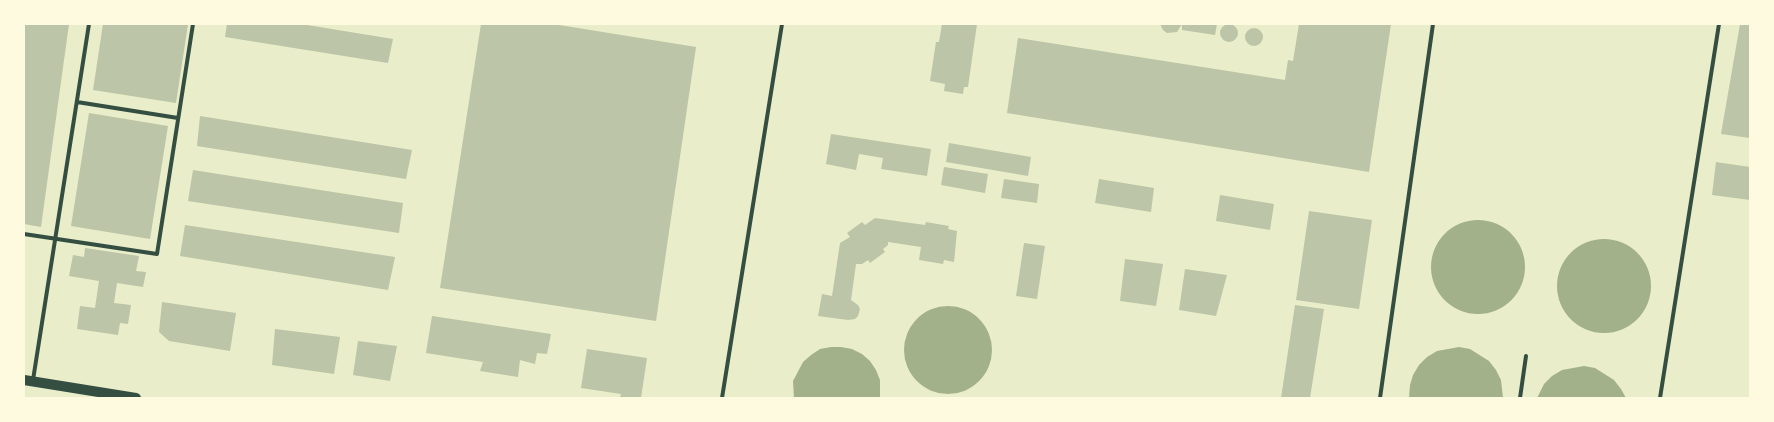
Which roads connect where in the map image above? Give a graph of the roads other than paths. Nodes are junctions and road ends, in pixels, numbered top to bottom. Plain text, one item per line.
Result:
1 (90, 24) edge
2 (193, 24) edge
3 (782, 24) edge
4 (1433, 24) edge
5 (1718, 24) edge
6 (77, 102) junction
7 (178, 118) junction
8 (24, 234) edge
9 (56, 239) junction
10 (1526, 356) dead end
11 (28, 381) edge
12 (136, 398) edge
13 (722, 398) edge
14 (1380, 398) edge
15 (1520, 398) edge
16 (1660, 398) edge

1 - 6 lane
2 - 7 lane
3 - 13 lane
4 - 14 lane
5 - 16 lane
6 - 7 lane
6 - 9 lane
7 - 9 lane
8 - 9 lane
9 - 11 lane
10 - 15 lane
11 - 12 main road

